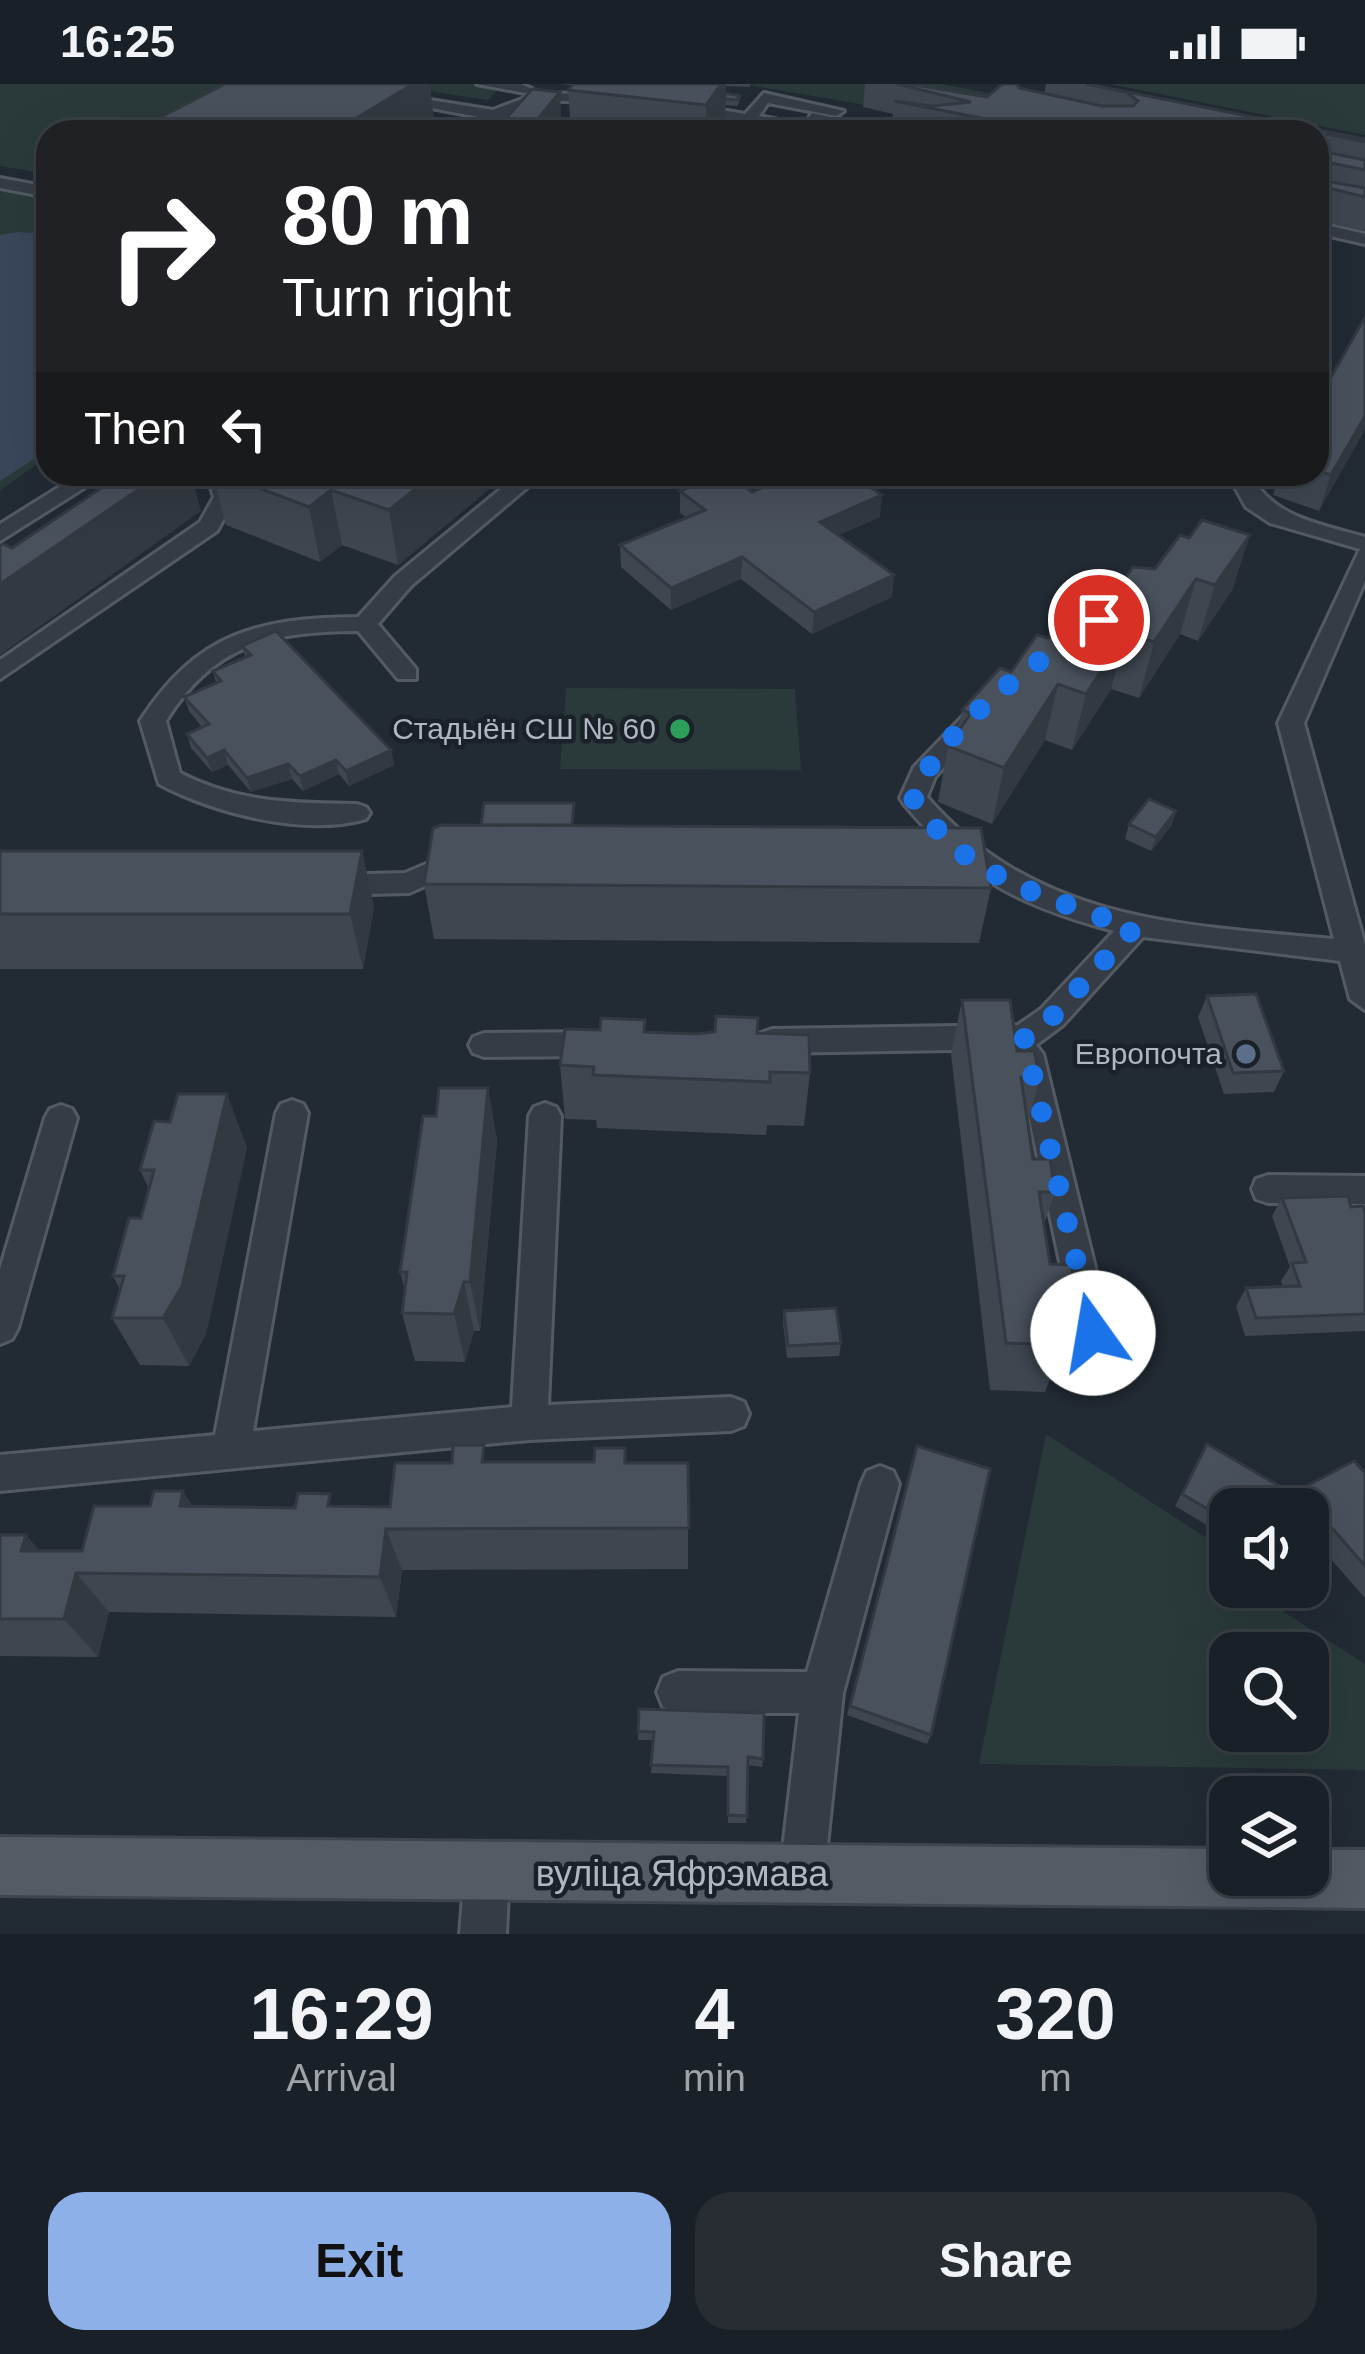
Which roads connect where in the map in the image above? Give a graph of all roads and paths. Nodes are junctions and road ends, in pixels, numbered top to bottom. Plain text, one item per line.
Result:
1 (484, 84) edge
2 (544, 84) edge
3 (526, 90) edge
4 (743, 94) edge
5 (366, 101) edge
6 (663, 101) edge
7 (617, 102) junction
8 (572, 108) edge
9 (758, 114) edge
10 (493, 115) junction
11 (489, 120) edge
12 (822, 120) edge
13 (0, 169) edge
14 (36, 174) edge
15 (0, 183) edge
16 (36, 190) edge
17 (1365, 238) edge
18 (1329, 240) edge
19 (1329, 242) edge
20 (1365, 249) edge
21 (76, 486) edge
22 (222, 486) edge
23 (518, 486) edge
24 (1246, 486) edge
25 (0, 534) edge
26 (1365, 544) edge
27 (1365, 555) edge
28 (365, 623) junction
29 (0, 671) edge
30 (407, 674) dead end
31 (992, 701) edge
32 (357, 813) dead end
33 (492, 867) edge
34 (933, 870) edge
35 (980, 870) junction
36 (295, 886) edge
37 (1133, 929) junction
38 (1351, 951) junction
39 (1365, 999) edge
40 (1024, 1037) junction
41 (742, 1042) edge
42 (625, 1043) edge
43 (484, 1045) dead end
44 (292, 1114) dead end
45 (545, 1116) dead end
46 (61, 1118) dead end
47 (1268, 1189) dead end
48 (1365, 1190) edge
49 (0, 1328) edge
50 (1093, 1333) dead end
51 (731, 1414) dead end
52 (529, 1423) junction
53 (231, 1449) junction
54 (0, 1474) edge
55 (880, 1484) dead end
56 (678, 1692) dead end
57 (823, 1693) junction
58 (0, 1866) edge
59 (488, 1873) junction
60 (802, 1874) junction
61 (1365, 1880) edge
62 (483, 1934) edge

1 - 3 street
2 - 7 street
3 - 7 street
3 - 10 street
4 - 9 street
5 - 10 street
6 - 9 street
7 - 8 street
9 - 12 street
10 - 11 street
13 - 14 street
15 - 16 street
17 - 18 street
19 - 20 street
21 - 25 street
22 - 29 street
23 - 28 street
24 - 26 street
27 - 38 street
28 - 30 street
28 - 32 street
31 - 35 street
33 - 36 street
34 - 35 street
35 - 37 street
37 - 38 street
37 - 40 street
38 - 39 street
40 - 41 street
40 - 50 street
42 - 43 street
44 - 53 street
45 - 52 street
46 - 49 street
47 - 48 street
51 - 52 street
52 - 53 street
53 - 54 street
55 - 57 street
56 - 57 street
57 - 60 street
58 - 59 main road, вуліца Яфрэмава
59 - 60 main road, вуліца Яфрэмава
59 - 62 street
60 - 61 main road, вуліца Яфрэмава

